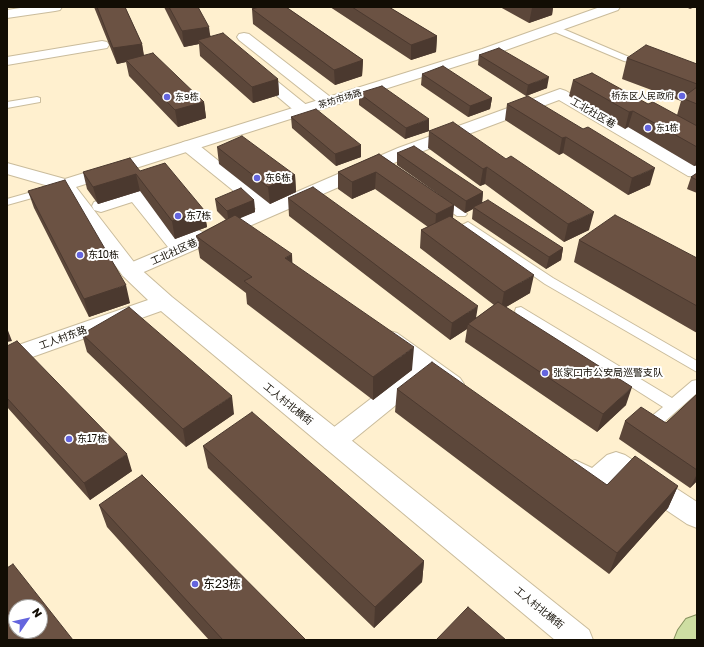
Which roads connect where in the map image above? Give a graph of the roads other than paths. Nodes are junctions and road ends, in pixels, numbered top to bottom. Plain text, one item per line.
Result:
1 (55, 7) edge
2 (613, 7) edge
3 (9, 10) edge
4 (553, 28) junction
5 (244, 37) dead end
6 (102, 45) dead end
7 (7, 61) edge
8 (244, 62) edge
9 (650, 63) edge
10 (37, 100) dead end
11 (327, 102) junction
12 (7, 105) edge
13 (305, 109) junction
14 (325, 122) edge
15 (455, 133) junction
16 (472, 145) edge
17 (189, 146) junction
18 (7, 168) edge
19 (697, 170) edge
20 (65, 185) junction
21 (430, 192) edge
22 (307, 194) junction
23 (7, 202) edge
24 (101, 206) dead end
25 (326, 208) edge
26 (269, 210) junction
27 (212, 228) junction
28 (130, 271) junction
29 (164, 302) junction
30 (521, 311) dead end
31 (369, 325) edge
32 (7, 358) edge
33 (427, 367) junction
34 (697, 367) edge
35 (697, 385) edge
36 (472, 398) edge
37 (673, 406) junction
38 (657, 420) edge
39 (334, 441) junction
40 (555, 456) edge
41 (697, 516) edge
42 (697, 629) edge
43 (578, 640) edge
44 (689, 640) edge

1 - 3 street
2 - 4 street, 茶坊市场路
4 - 9 lane
4 - 11 street, 茶坊市场路
5 - 11 street
6 - 7 street
8 - 13 street
10 - 12 lane
11 - 13 street, 茶坊市场路
13 - 14 street
13 - 17 street, 茶坊市场路
15 - 16 street
15 - 19 street, 工北社区巷
15 - 22 street, 工北社区巷
17 - 20 street, 茶坊市场路
17 - 26 street
18 - 20 street
20 - 23 lane
20 - 28 street, 工人村北横街
21 - 34 lane
22 - 25 street
22 - 26 street, 工北社区巷
24 - 27 street
26 - 27 street, 工北社区巷
27 - 28 street, 工北社区巷
28 - 29 street, 工人村北横街
29 - 32 street, 工人村东路
29 - 39 street, 工人村北横街
30 - 37 lane
31 - 33 street
33 - 36 street
33 - 39 street
35 - 37 lane
37 - 38 lane
39 - 43 street, 工人村北横街
40 - 41 street
42 - 44 highway

